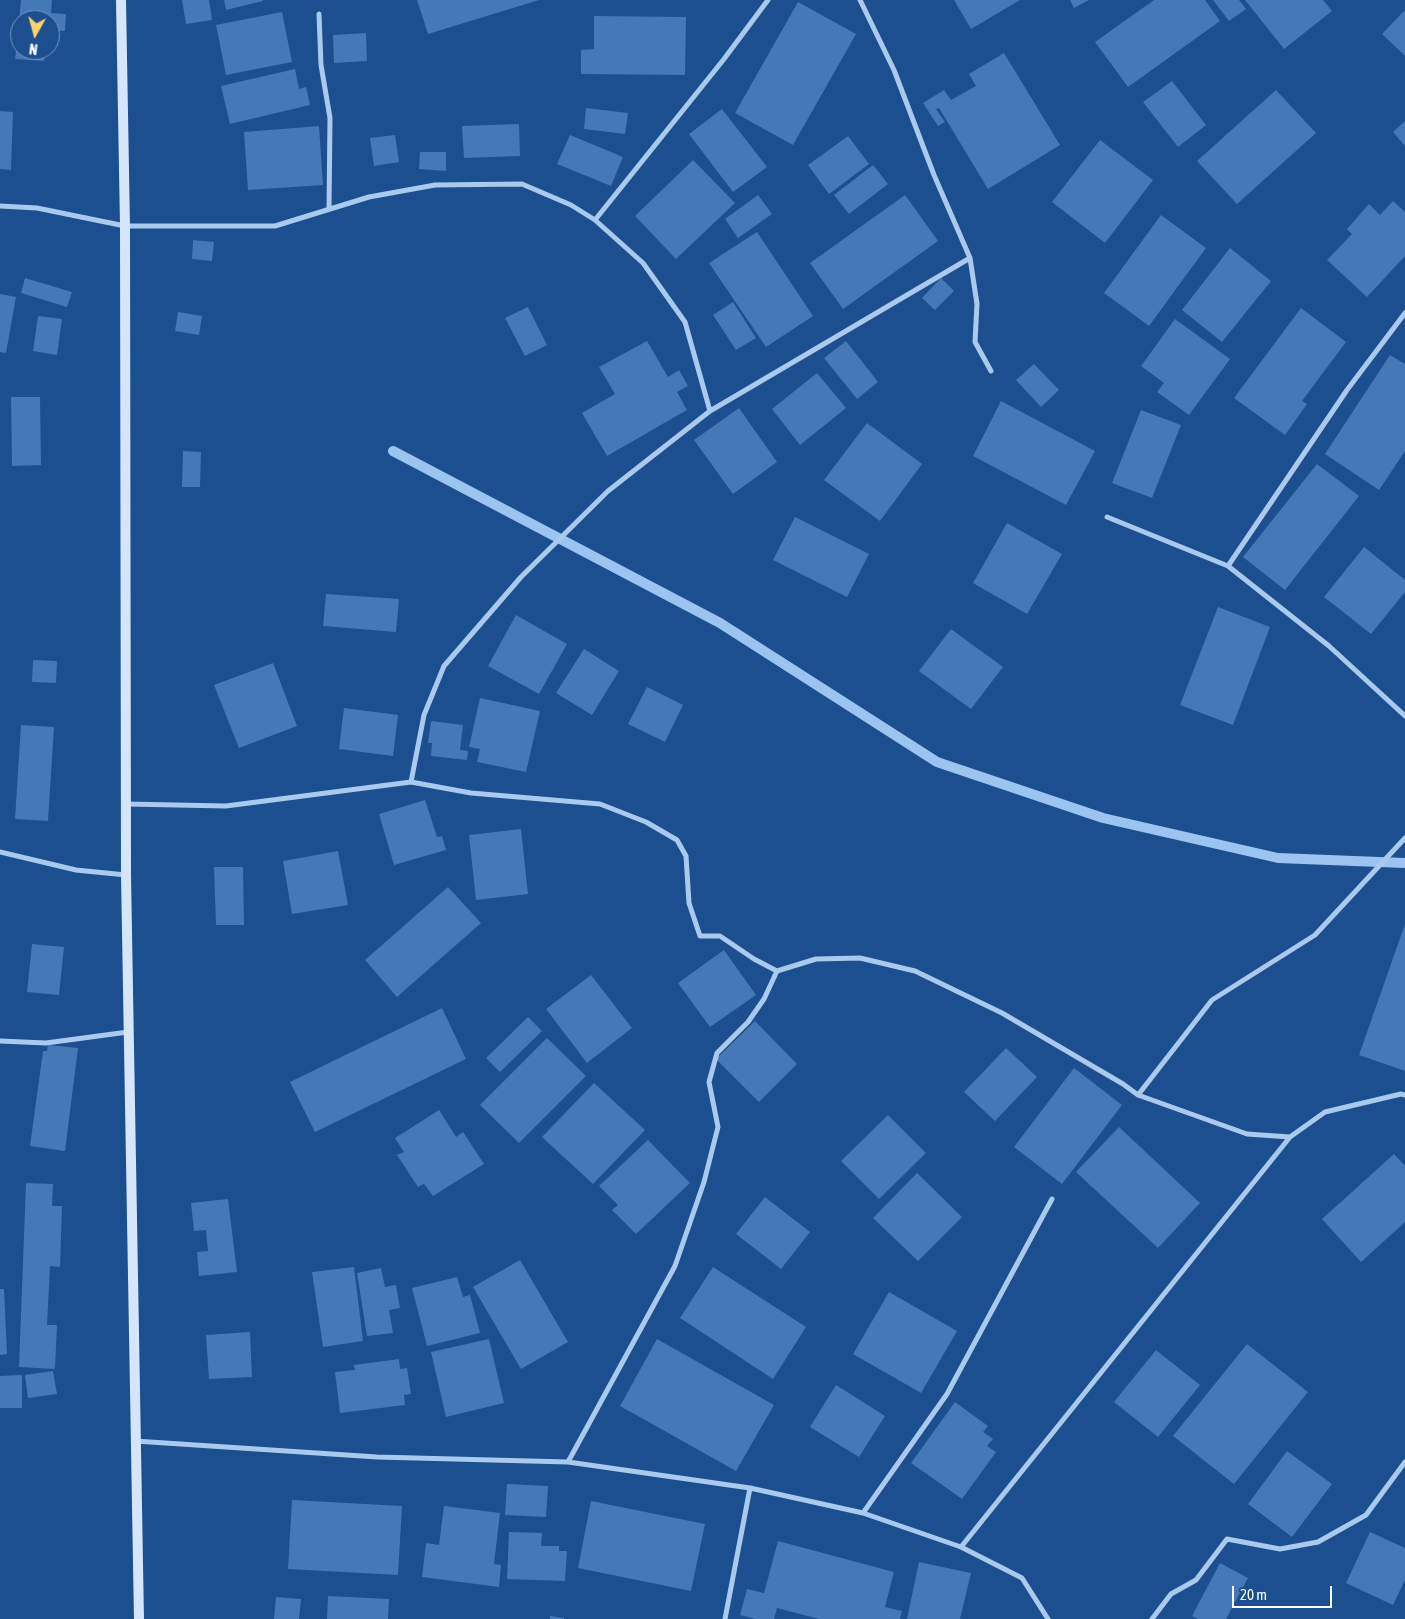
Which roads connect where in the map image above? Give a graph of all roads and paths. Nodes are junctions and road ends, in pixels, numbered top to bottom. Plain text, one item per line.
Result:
1 (122, 0) edge
2 (768, 0) edge
3 (860, 0) edge
4 (319, 14) dead end
5 (0, 206) edge
6 (329, 209) junction
7 (596, 220) junction
8 (124, 226) junction
9 (970, 258) junction
10 (1405, 313) edge
11 (991, 371) dead end
12 (710, 411) junction
13 (1107, 517) dead end
14 (1228, 566) junction
15 (1405, 716) edge
16 (412, 782) junction
17 (126, 804) junction
18 (1405, 838) edge
19 (0, 852) edge
20 (126, 875) junction
21 (778, 971) junction
22 (128, 1032) junction
23 (0, 1041) edge
24 (1138, 1094) junction
25 (1405, 1095) edge
26 (1290, 1137) junction
27 (1052, 1199) dead end
28 (134, 1441) junction
29 (568, 1462) junction
30 (1405, 1462) edge
31 (750, 1488) junction
32 (863, 1513) junction
33 (961, 1546) junction
34 (139, 1619) edge
35 (725, 1619) edge
36 (1048, 1619) edge
37 (1152, 1619) edge

1 - 8 main road
2 - 7 street
3 - 9 street
4 - 6 street
5 - 8 street
6 - 7 street
6 - 8 street
7 - 12 street
8 - 17 main road
9 - 11 street
9 - 12 street
10 - 14 street
12 - 16 street
13 - 14 street
14 - 15 street
16 - 17 street
16 - 21 street
17 - 20 main road
18 - 24 street
19 - 20 street
20 - 22 main road
21 - 24 street
21 - 29 street
22 - 23 street
22 - 28 main road
24 - 26 street
25 - 26 street
26 - 33 street
27 - 32 street
28 - 29 street
28 - 34 main road
29 - 31 street
30 - 37 street
31 - 32 street
31 - 35 street
32 - 33 street
33 - 36 street

